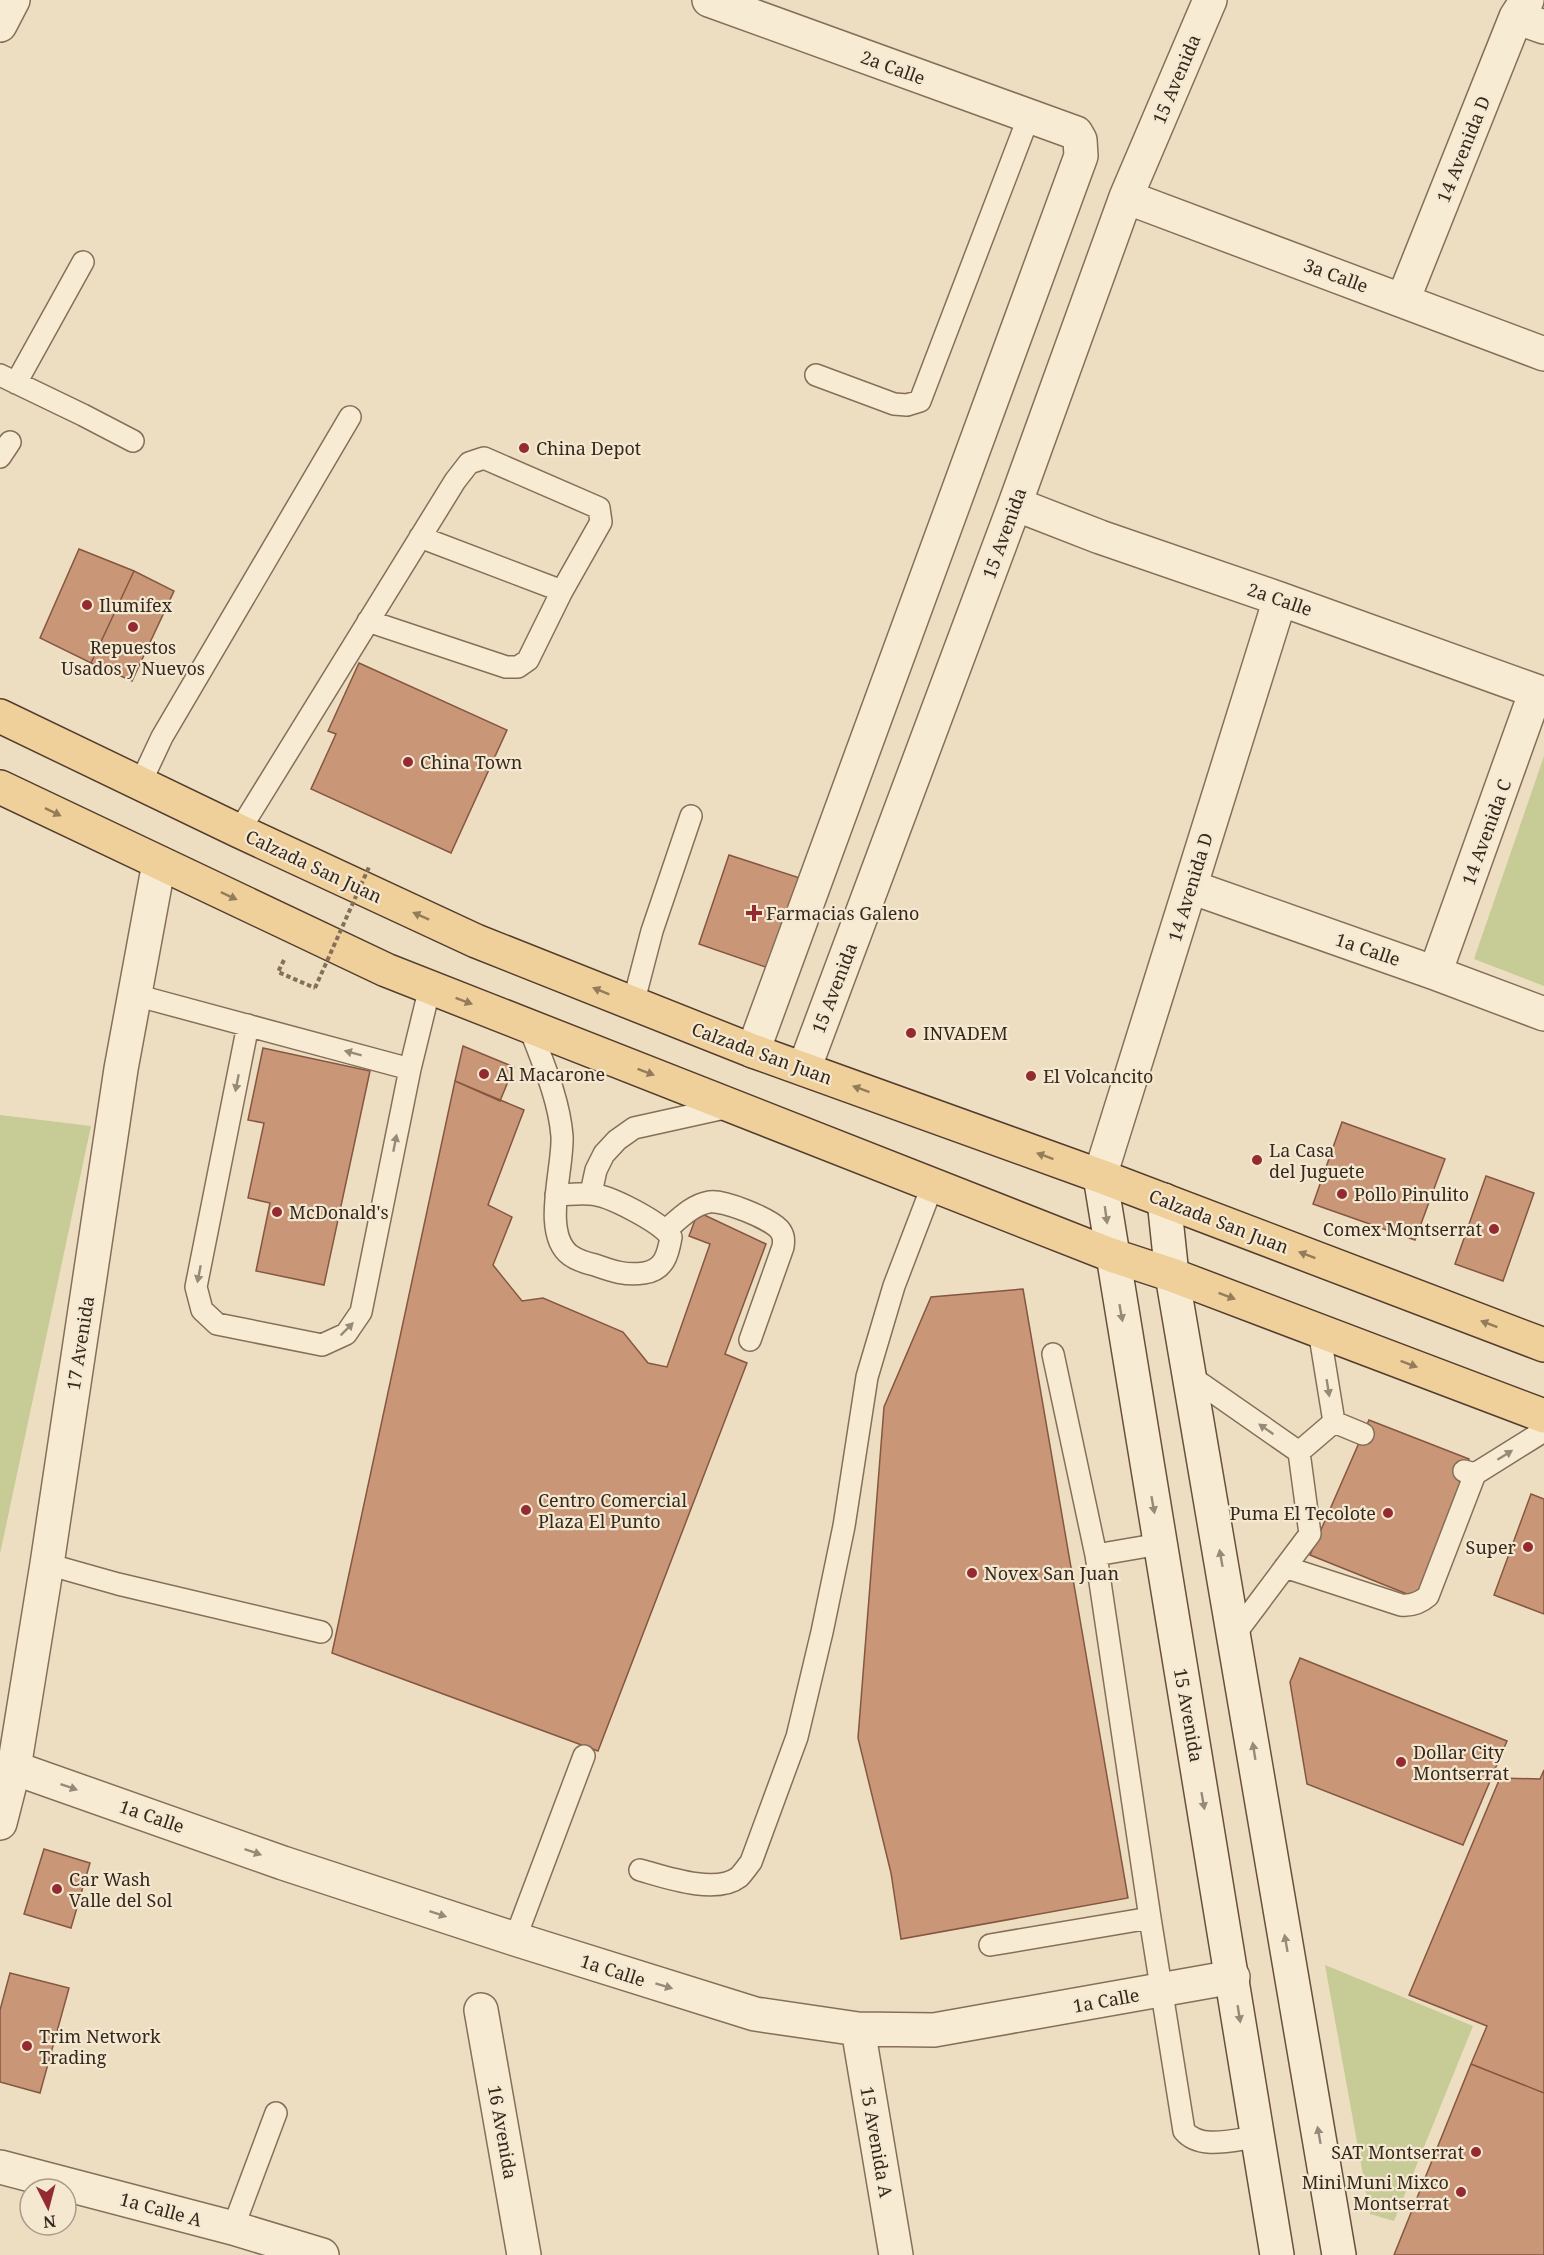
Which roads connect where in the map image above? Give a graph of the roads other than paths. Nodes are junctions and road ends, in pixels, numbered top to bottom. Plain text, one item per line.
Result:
1 (13, 0) edge
2 (709, 0) edge
3 (1210, 0) edge
4 (1529, 15) edge
5 (0, 25) edge
6 (1029, 116) junction
7 (1126, 197) junction
8 (83, 262) dead end
9 (1403, 300) junction
10 (1544, 354) edge
11 (816, 375) dead end
12 (8, 379) edge
13 (350, 417) dead end
14 (133, 441) dead end
15 (1015, 504) junction
16 (420, 537) junction
17 (562, 591) junction
18 (1280, 599) junction
19 (368, 621) junction
20 (1540, 693) edge
21 (0, 716) edge
22 (140, 784) junction
23 (0, 787) edge
24 (691, 816) dead end
25 (239, 831) junction
26 (159, 863) junction
27 (1191, 886) junction
28 (1435, 973) junction
29 (430, 987) junction
30 (135, 995) junction
31 (633, 1004) junction
32 (1544, 1014) edge
33 (248, 1025) junction
34 (529, 1026) junction
35 (753, 1051) junction
36 (410, 1069) junction
37 (804, 1069) junction
38 (733, 1106) junction
39 (1100, 1176) junction
40 (933, 1184) junction
41 (591, 1193) junction
42 (556, 1195) junction
43 (1164, 1200) junction
44 (666, 1230) junction
45 (1111, 1255) junction
46 (1172, 1275) junction
47 (1319, 1330) junction
48 (750, 1340) dead end
49 (1544, 1344) edge
50 (1053, 1354) dead end
51 (1190, 1376) junction
52 (1544, 1416) edge
53 (1334, 1422) junction
54 (1544, 1431) edge
55 (1363, 1434) dead end
56 (1299, 1452) junction
57 (1160, 1544) junction
58 (1096, 1555) junction
59 (47, 1564) junction
60 (1285, 1568) junction
61 (321, 1632) dead end
62 (1234, 1634) junction
63 (584, 1756) dead end
64 (14, 1768) junction
65 (0, 1823) edge
66 (640, 1870) dead end
67 (1150, 1918) junction
68 (515, 1939) junction
69 (990, 1946) dead end
70 (1233, 1977) junction
71 (1161, 1990) junction
72 (482, 2010) dead end
73 (858, 2029) junction
74 (276, 2113) dead end
75 (1258, 2137) junction
76 (0, 2167) edge
77 (233, 2228) junction
78 (322, 2255) edge
79 (524, 2255) edge
80 (896, 2255) edge
81 (1278, 2255) edge
82 (1339, 2255) edge

1 - 5 street
2 - 6 street, 2a Calle
3 - 7 street, 15 Avenida
4 - 9 street, 14 Avenida D
6 - 11 lane
6 - 35 street, 2a Calle
7 - 9 street, 3a Calle
7 - 15 street, 15 Avenida
8 - 12 lane
9 - 10 street, 3a Calle
12 - 14 lane
13 - 22 lane
15 - 18 street, 2a Calle
15 - 37 street, 15 Avenida
16 - 17 lane
16 - 17 lane
16 - 19 lane
17 - 19 lane
18 - 20 street, 2a Calle
18 - 27 street, 14 Avenida D
19 - 25 lane
20 - 28 street, 14 Avenida C
21 - 22 main road, Calzada San Juan
22 - 25 main road, Calzada San Juan
23 -> 26 main road
24 - 31 lane
31 -> 25 main road, Calzada San Juan
26 -> 29 main road
26 - 30 street, 17 Avenida
27 - 28 street, 1a Calle
27 - 39 street, 14 Avenida D
28 - 32 street, 1a Calle
29 -> 34 main road
29 - 36 lane
30 - 33 lane
30 - 59 street, 17 Avenida
31 - 35 main road, Calzada San Juan
36 -> 33 lane
33 -> 36 lane
34 -> 38 main road
34 - 42 lane
35 - 37 main road, Calzada San Juan
39 -> 37 main road, Calzada San Juan
38 - 40 main road
38 - 41 lane
39 - 43 main road, Calzada San Juan
39 -> 45 street, 15 Avenida
40 - 45 main road
40 - 66 lane
41 - 42 lane
41 - 44 lane
42 - 44 lane
43 - 46 street
49 -> 43 main road, Calzada San Juan
44 - 48 lane
45 - 46 main road
45 -> 57 street, 15 Avenida
46 -> 47 main road
46 - 51 street
47 -> 52 main road
47 -> 53 lane
50 - 58 lane
56 -> 51 lane
62 -> 51 street
53 - 55 lane
53 - 56 lane
60 -> 54 lane
56 - 60 lane
57 - 58 lane
57 -> 70 street, 15 Avenida
58 - 67 lane
59 - 61 lane
59 - 64 street, 17 Avenida
60 - 62 lane
82 -> 62 street
63 - 68 lane
64 - 65 street, 17 Avenida
64 -> 68 street, 1a Calle
67 - 69 lane
67 - 71 lane
68 -> 73 street, 1a Calle
70 - 71 street, 1a Calle
70 -> 75 street, 15 Avenida
71 - 73 street, 1a Calle
71 - 75 lane
72 - 79 street, 16 Avenida
73 - 80 street, 15 Avenida A
74 - 77 lane
75 - 81 street, 15 Avenida
76 - 77 street, 1a Calle A
77 - 78 street, 1a Calle A

